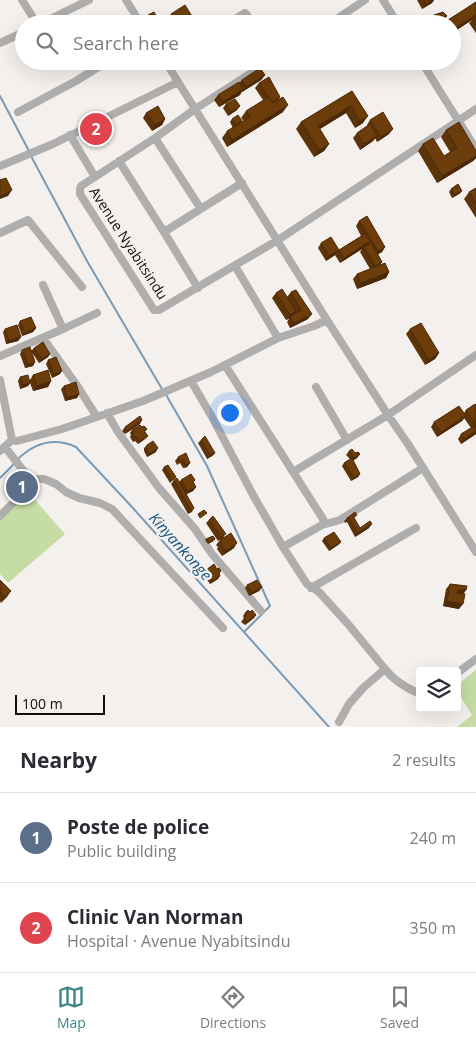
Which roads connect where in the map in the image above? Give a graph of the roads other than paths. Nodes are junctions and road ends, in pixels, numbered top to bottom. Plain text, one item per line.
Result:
1 (22, 0) edge
2 (89, 0) edge
3 (126, 0) edge
4 (366, 0) edge
5 (383, 0) edge
6 (31, 15) edge
7 (58, 15) edge
8 (135, 15) edge
9 (342, 15) edge
10 (392, 15) edge
11 (15, 36) edge
12 (0, 43) edge
13 (94, 70) edge
14 (171, 70) edge
15 (256, 70) edge
16 (427, 70) edge
17 (178, 82) junction
18 (195, 109) junction
19 (476, 109) edge
20 (18, 112) dead end
21 (458, 120) junction
22 (70, 135) junction
23 (154, 138) junction
24 (476, 149) edge
25 (119, 161) junction
26 (0, 166) edge
27 (95, 177) junction
28 (242, 183) junction
29 (201, 209) junction
30 (164, 232) junction
31 (0, 233) edge
32 (278, 240) junction
33 (235, 266) junction
34 (44, 285) dead end
35 (82, 287) dead end
36 (198, 288) junction
37 (98, 313) dead end
38 (327, 320) junction
39 (63, 329) junction
40 (42, 338) junction
41 (278, 338) junction
42 (476, 355) edge
43 (0, 356) edge
44 (225, 365) junction
45 (0, 380) edge
46 (191, 380) junction
47 (316, 388) dead end
48 (107, 413) junction
49 (388, 415) junction
50 (97, 417) junction
51 (12, 440) junction
52 (347, 440) junction
53 (2, 449) edge
54 (423, 468) junction
55 (293, 472) junction
56 (32, 482) junction
57 (0, 516) edge
58 (322, 525) junction
59 (416, 528) dead end
60 (283, 548) junction
61 (476, 552) edge
62 (311, 588) junction
63 (261, 611) dead end
64 (223, 628) dead end
65 (476, 659) edge
66 (385, 670) junction
67 (461, 671) edge
68 (416, 692) edge
69 (339, 722) dead end

1 - 6 street
2 - 7 street
3 - 8 street
4 - 9 street
5 - 10 street
11 - 12 street
13 - 20 street
14 - 17 street
15 - 18 street, Avenue Nyabitsindu
16 - 21 street
17 - 18 street
17 - 22 street
18 - 23 street, Avenue Nyabitsindu
18 - 28 street
19 - 21 street, Avenue Nyabitsindu
21 - 24 street
21 - 32 street, Avenue Nyabitsindu
22 - 26 street
22 - 27 street
23 - 25 street, Avenue Nyabitsindu
23 - 29 street
25 - 27 street, Avenue Nyabitsindu
25 - 30 street
27 - 36 street, Avenue Nyabitsindu
28 - 29 street
28 - 32 street
29 - 30 street
30 - 36 street
31 - 35 street
32 - 33 street, Avenue Nyabitsindu
32 - 38 street
33 - 36 street, Avenue Nyabitsindu
33 - 41 street
34 - 39 street
37 - 39 street
38 - 41 street
38 - 49 street
39 - 40 street
40 - 43 street
40 - 50 street
41 - 44 street
42 - 49 street
44 - 46 street
44 - 55 street
45 - 51 street
46 - 48 street
46 - 60 street
47 - 52 street
48 - 50 street
48 - 63 street
49 - 52 street
49 - 54 street
50 - 51 street
51 - 53 street
52 - 55 street
53 - 56 street
54 - 58 street
54 - 61 street
55 - 58 street
56 - 57 street
56 - 64 street
58 - 60 street
59 - 62 street
60 - 62 street
62 - 66 street
65 - 67 street
66 - 68 street
66 - 69 street

